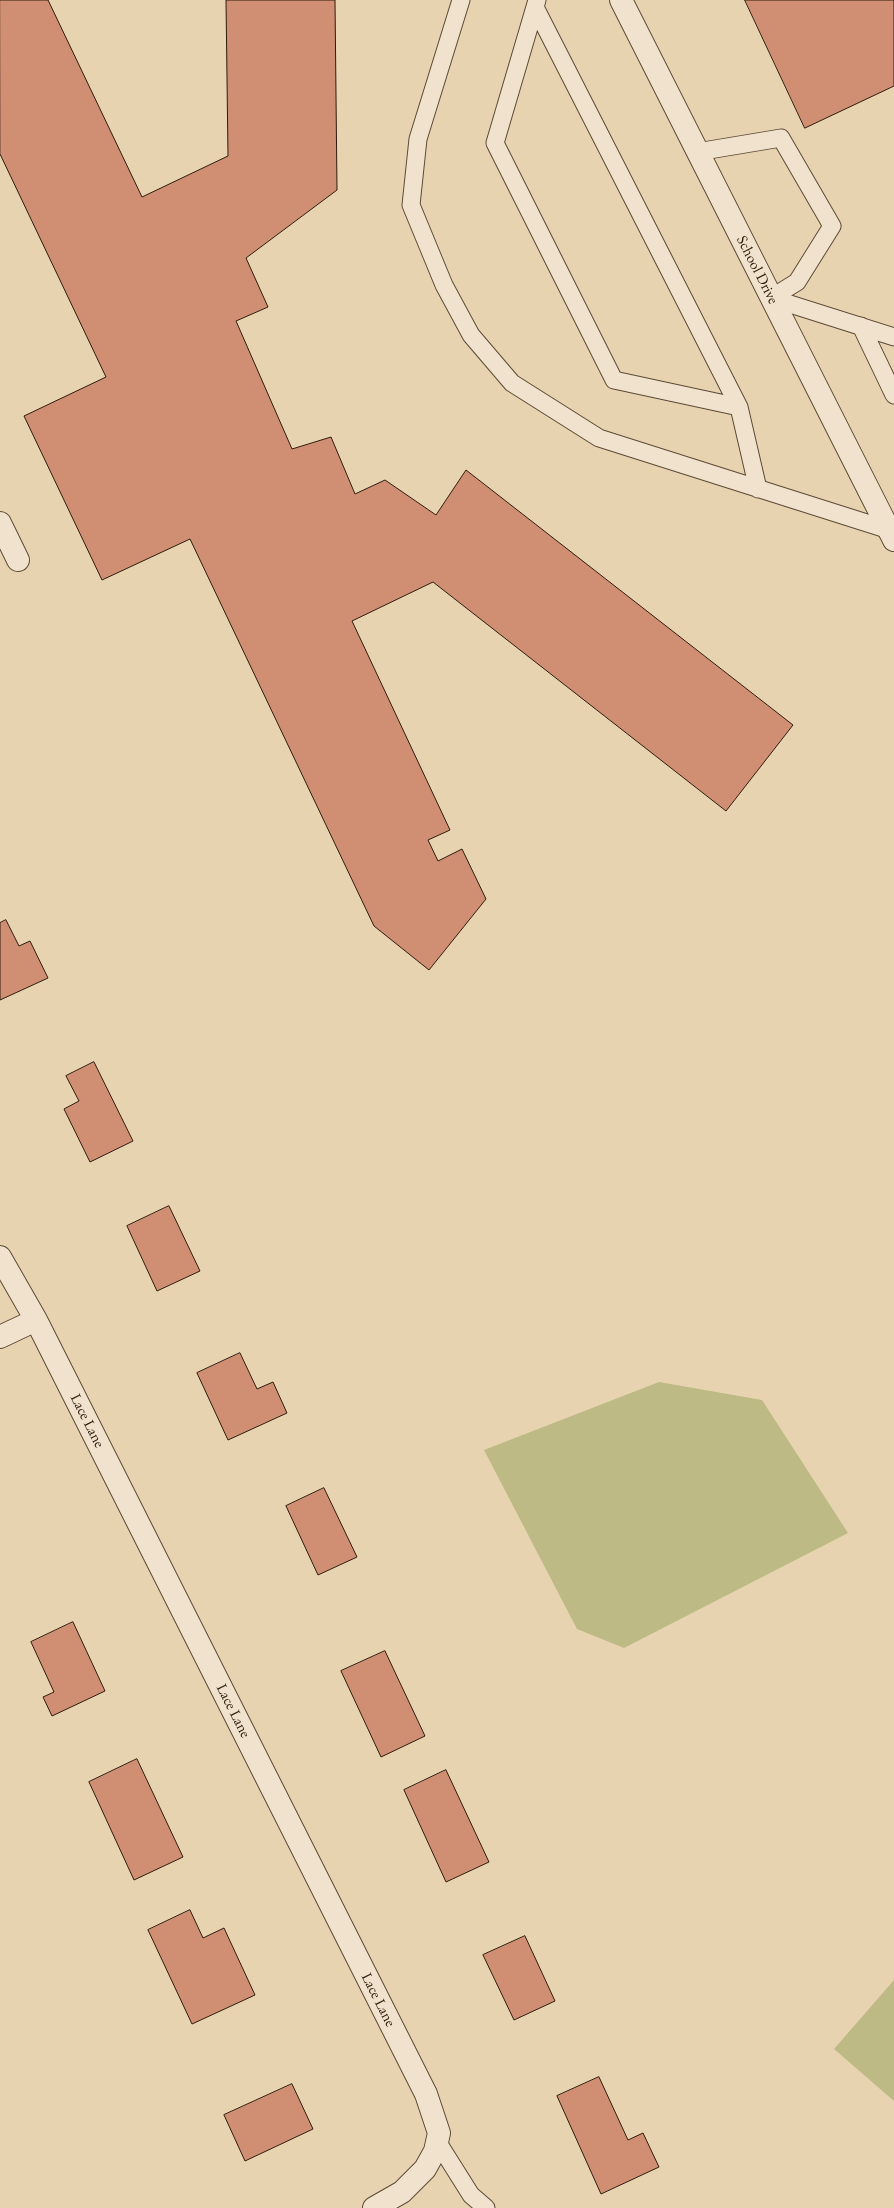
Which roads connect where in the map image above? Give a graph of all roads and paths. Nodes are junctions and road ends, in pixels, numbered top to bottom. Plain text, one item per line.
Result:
1 (461, 0) edge
2 (621, 0) edge
3 (536, 4) edge
4 (697, 152) junction
5 (771, 298) junction
6 (861, 326) junction
7 (894, 337) edge
8 (894, 395) edge
9 (739, 407) junction
10 (758, 489) junction
11 (0, 523) edge
12 (891, 535) edge
13 (18, 560) dead end
14 (0, 1257) edge
15 (36, 1320) junction
16 (0, 1337) edge
17 (437, 2141) junction
18 (374, 2208) edge
19 (486, 2208) edge

1 - 10 lane
2 - 4 street, School Drive
3 - 9 lane
3 - 9 lane
4 - 5 street, School Drive
4 - 5 lane
5 - 6 lane
5 - 12 street, School Drive
6 - 7 lane
6 - 8 lane
9 - 10 lane
10 - 12 lane
11 - 13 street
14 - 15 street, Lace Lane
15 - 16 street
15 - 17 street, Lace Lane
17 - 18 street, Lace Lane
17 - 19 lane

